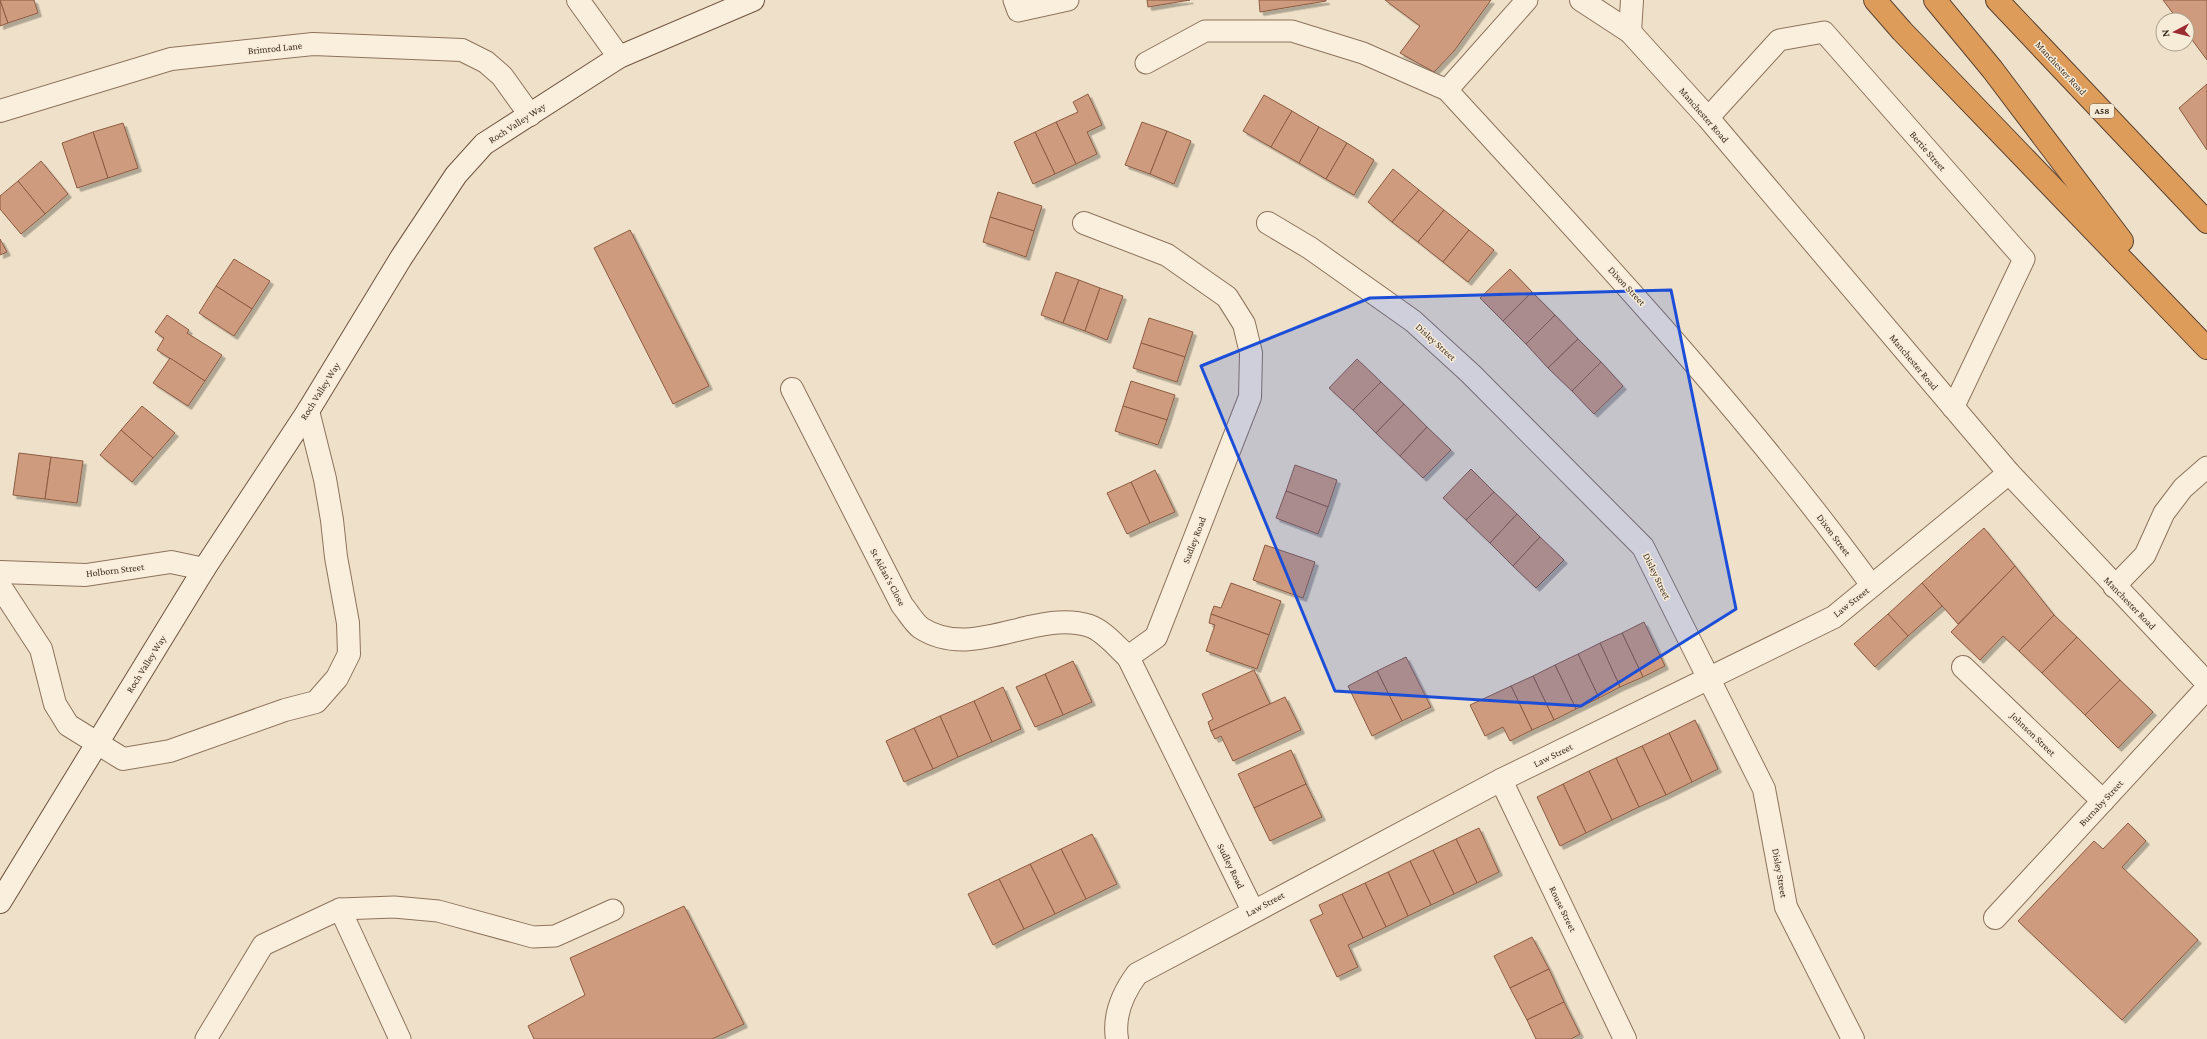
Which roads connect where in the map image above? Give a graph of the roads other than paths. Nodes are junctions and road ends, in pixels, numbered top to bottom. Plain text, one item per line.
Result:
1 (578, 0) edge
2 (753, 0) edge
3 (1014, 0) edge
4 (1068, 0) edge
5 (1527, 0) edge
6 (1581, 0) edge
7 (1632, 0) edge
8 (1875, 0) edge
9 (1934, 0) edge
10 (1997, 0) edge
11 (1630, 32) junction
12 (619, 57) junction
13 (1146, 63) dead end
14 (1447, 90) junction
15 (0, 111) edge
16 (530, 115) junction
17 (1708, 118) junction
18 (2207, 222) edge
19 (1084, 223) dead end
20 (1268, 223) dead end
21 (2188, 328) junction
22 (2207, 348) edge
23 (792, 389) dead end
24 (1953, 408) junction
25 (308, 411) junction
26 (2207, 467) edge
27 (2009, 473) junction
28 (204, 569) junction
29 (0, 572) edge
30 (0, 586) edge
31 (1872, 586) junction
32 (2114, 587) junction
33 (1128, 656) junction
34 (1963, 667) dead end
35 (1707, 679) junction
36 (2207, 684) edge
37 (2207, 688) edge
38 (97, 743) junction
39 (1501, 780) junction
40 (2103, 801) junction
41 (0, 902) edge
42 (340, 910) junction
43 (613, 910) dead end
44 (1253, 911) junction
45 (1996, 918) dead end
46 (206, 1039) edge
47 (400, 1039) edge
48 (1118, 1039) edge
49 (1625, 1039) edge
50 (1853, 1039) edge

1 - 12 street
2 - 12 street, Roch Valley Way
3 - 4 lane
5 - 14 lane
6 - 11 street, Manchester Road
7 - 11 street
8 - 21 highway
9 - 21 highway
10 - 18 highway, Manchester Road / A58
11 - 17 street, Manchester Road
12 - 16 street, Roch Valley Way
13 - 14 lane
14 - 31 lane, Dixon Street
15 - 16 street, Brimrod Lane
16 - 25 street, Roch Valley Way
17 - 24 street, Manchester Road
17 - 24 lane, Bertie Street
19 - 33 street, Sudley Road
20 - 35 street, Disley Street
21 - 22 highway
23 - 33 street, St Aidan's Close
24 - 27 street, Manchester Road
25 - 28 street, Roch Valley Way
25 - 38 street
26 - 32 lane
27 - 31 street, Law Street
27 - 32 street, Manchester Road
28 - 29 street, Holborn Street
28 - 38 street, Roch Valley Way
30 - 38 street
31 - 35 street, Law Street
32 - 36 street, Manchester Road
33 - 44 street, Sudley Road
34 - 40 street, Johnson Street
35 - 39 street, Law Street
35 - 50 street, Disley Street
37 - 40 street, Burnaby Street
38 - 41 street, Roch Valley Way
39 - 44 street, Law Street
39 - 49 street, Rouse Street
40 - 45 street, Burnaby Street
42 - 43 lane
42 - 46 lane
42 - 47 lane
44 - 48 street, Law Street

